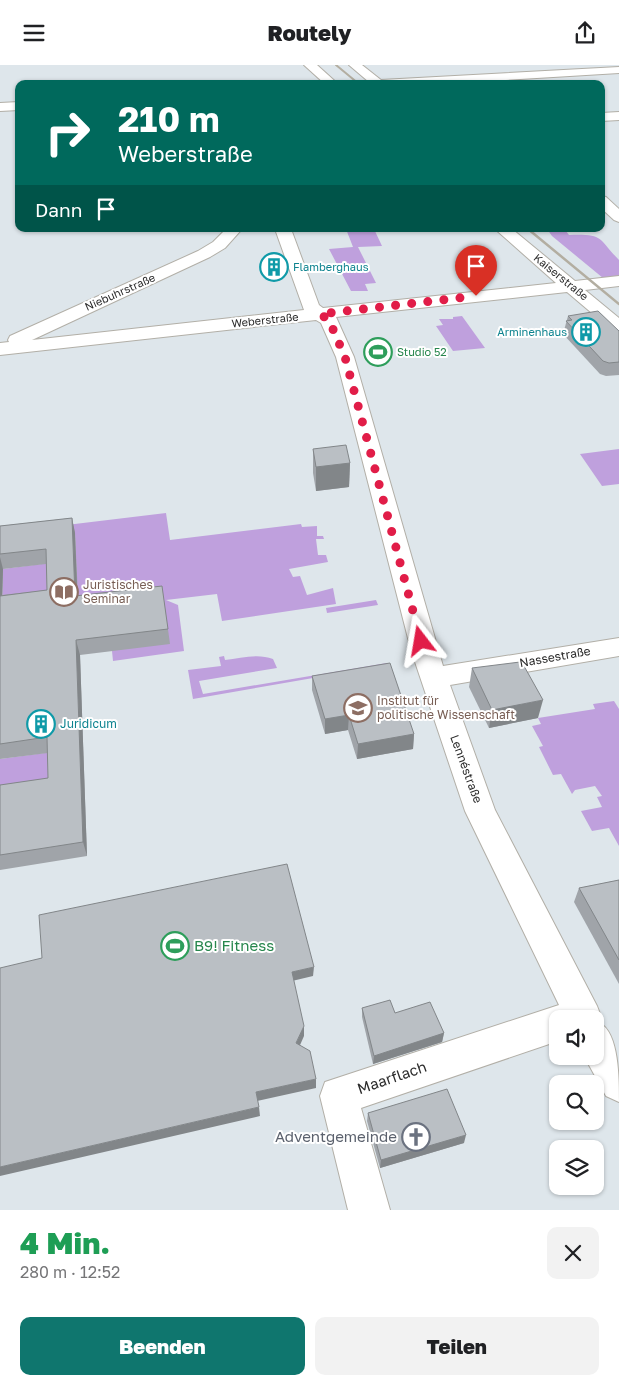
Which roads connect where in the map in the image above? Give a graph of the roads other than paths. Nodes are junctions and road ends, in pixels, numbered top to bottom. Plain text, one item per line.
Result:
1 (310, 65) edge
2 (355, 65) edge
3 (490, 65) edge
4 (619, 70) edge
5 (323, 80) edge
6 (374, 80) edge
7 (490, 80) edge
8 (15, 106) edge
9 (0, 107) edge
10 (619, 116) edge
11 (605, 117) edge
12 (605, 204) edge
13 (619, 217) edge
14 (231, 232) edge
15 (285, 232) edge
16 (507, 232) edge
17 (619, 281) edge
18 (568, 283) junction
19 (320, 314) junction
20 (619, 327) edge
21 (0, 349) edge
22 (619, 647) edge
23 (433, 679) junction
24 (571, 1010) edge
25 (549, 1032) edge
26 (604, 1062) edge
27 (619, 1083) edge
28 (369, 1210) edge

1 - 5 street
2 - 6 street
3 - 7 street
4 - 7 street
8 - 9 street
10 - 11 street
12 - 13 street
14 - 21 street, Niebuhrstraße
15 - 19 street, Lennéstraße
16 - 18 street, Kaiserstraße
17 - 18 street, Weberstraße
18 - 19 street, Weberstraße
18 - 20 street, Kaiserstraße
19 - 21 street, Weberstraße
19 - 23 street, Lennéstraße
22 - 23 street, Nassestraße
23 - 24 street, Lennéstraße
25 - 28 street, Maarflach
26 - 27 street, Lennéstraße

